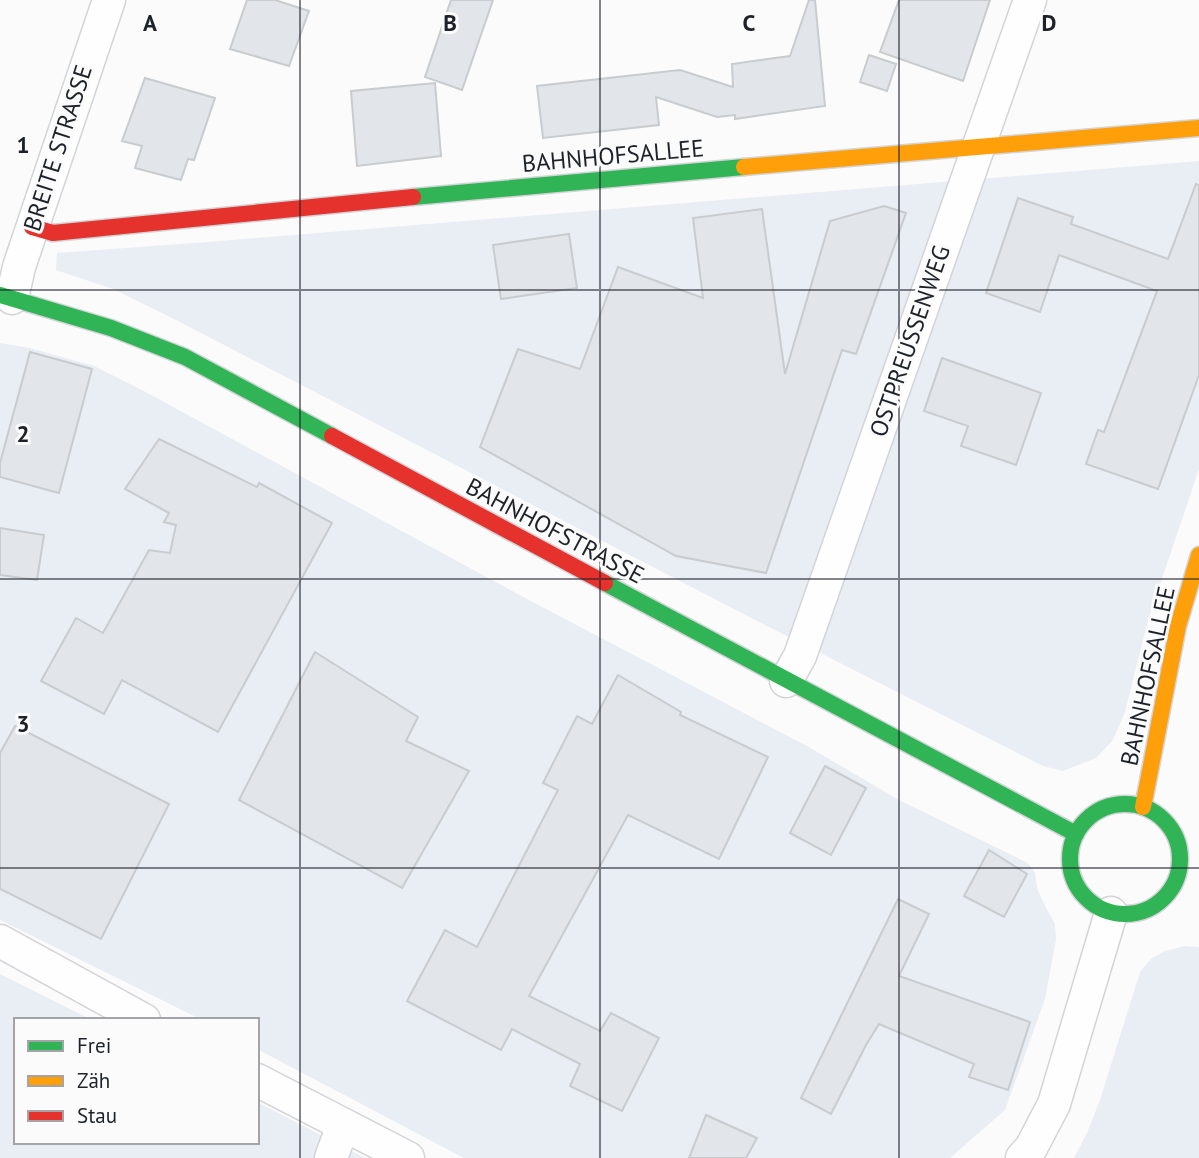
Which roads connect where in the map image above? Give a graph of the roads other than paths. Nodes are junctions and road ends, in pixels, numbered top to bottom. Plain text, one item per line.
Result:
1 (108, 0) edge
2 (1030, 0) edge
3 (1199, 128) edge
4 (979, 145) junction
5 (32, 227) junction
6 (6, 297) edge
7 (1199, 555) edge
8 (786, 681) junction
9 (1143, 807) junction
10 (1076, 834) junction
11 (1111, 913) junction
12 (0, 941) edge
13 (140, 1018) edge
14 (259, 1081) edge
15 (343, 1125) junction
16 (331, 1158) edge
17 (408, 1158) edge
18 (1022, 1158) edge

1 - 5 street, BREITE STRASSE
2 - 4 street, OSTPREUSSENWEG
3 - 4 main road, BAHNHOFSALLEE
4 - 5 main road, BAHNHOFSALLEE
4 - 8 street, OSTPREUSSENWEG
5 - 6 street, BREITE STRASSE
6 - 8 main road, BAHNHOFSTRASSE
7 - 9 main road, BAHNHOFSALLEE
8 - 10 main road, BAHNHOFSTRASSE
9 - 10 main road
9 - 11 main road
10 - 11 main road
11 - 18 street
12 - 13 street
14 - 15 street
15 - 16 street
15 - 17 street

